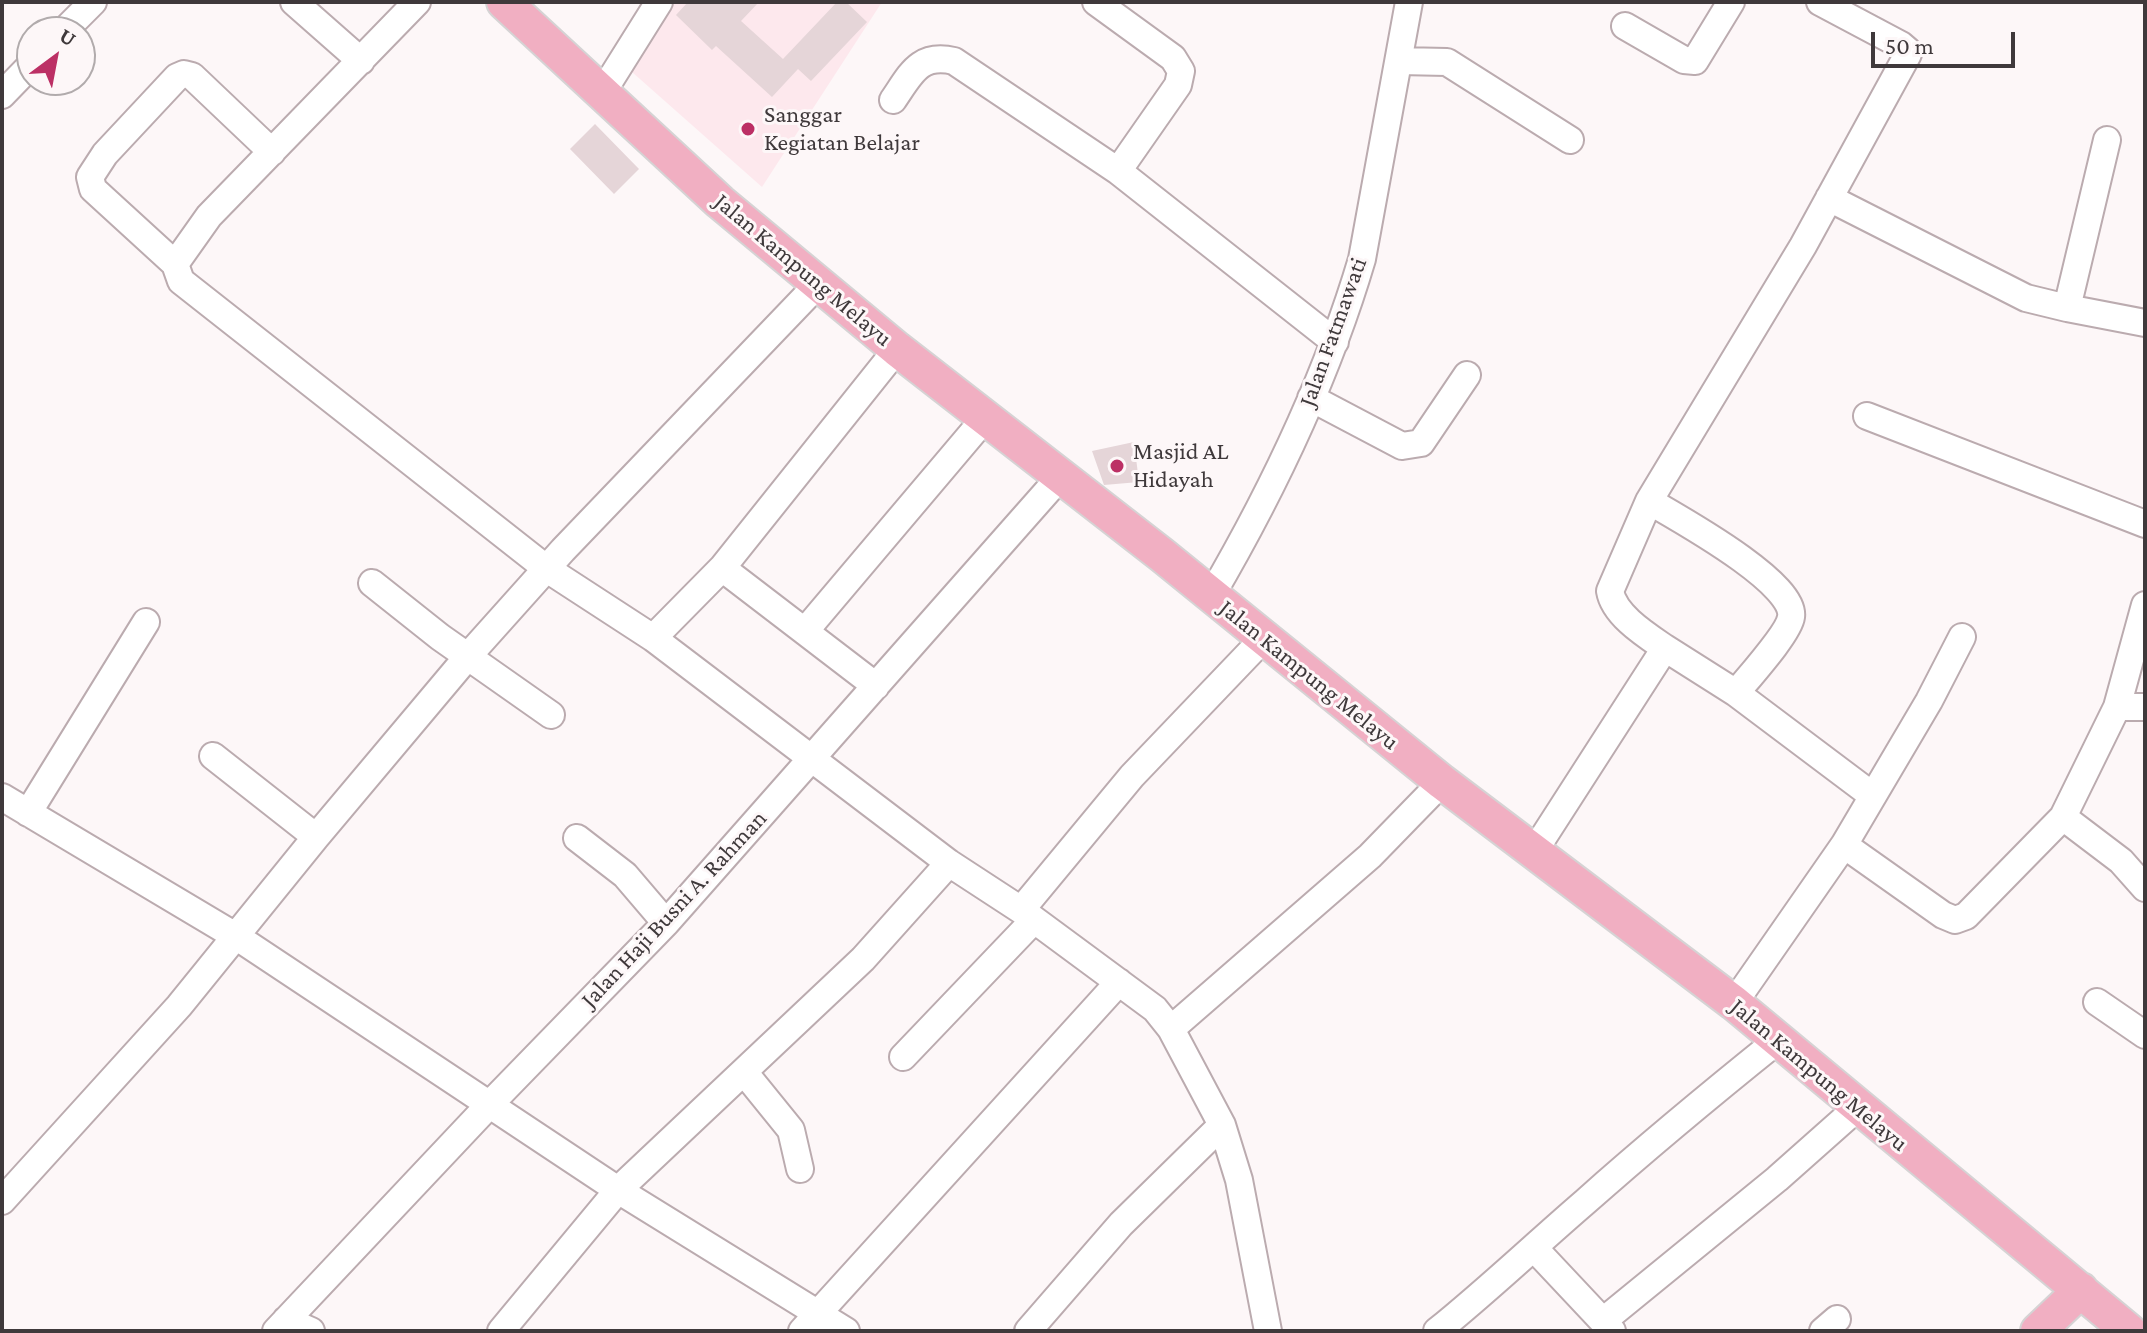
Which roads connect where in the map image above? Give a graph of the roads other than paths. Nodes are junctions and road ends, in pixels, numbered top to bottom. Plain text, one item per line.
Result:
1 (294, 2) edge
2 (417, 2) edge
3 (504, 2) edge
4 (659, 2) edge
5 (1096, 2) edge
6 (1409, 2) edge
7 (1731, 2) edge
8 (1820, 2) edge
9 (1625, 26) dead end
10 (361, 61) junction
11 (1399, 61) junction
12 (16, 81) edge
13 (602, 93) junction
14 (2, 95) edge
15 (893, 100) dead end
16 (1570, 140) dead end
17 (2107, 140) dead end
18 (272, 152) junction
19 (1118, 171) junction
20 (1829, 198) junction
21 (175, 264) junction
22 (819, 283) junction
23 (2067, 308) junction
24 (2145, 323) edge
25 (1335, 342) junction
26 (897, 349) junction
27 (1467, 375) dead end
28 (1311, 398) junction
29 (1867, 416) dead end
30 (986, 417) junction
31 (1060, 477) junction
32 (1649, 501) junction
33 (2145, 524) edge
34 (722, 568) junction
35 (547, 569) junction
36 (372, 583) dead end
37 (1211, 596) junction
38 (2145, 605) edge
39 (146, 622) dead end
40 (805, 631) junction
41 (1962, 637) dead end
42 (653, 638) junction
43 (1264, 638) junction
44 (1665, 648) junction
45 (469, 655) junction
46 (876, 686) junction
47 (1736, 693) junction
48 (2117, 707) junction
49 (2145, 707) edge
50 (551, 715) dead end
51 (213, 756) dead end
52 (813, 757) junction
53 (1442, 782) junction
54 (1873, 796) junction
55 (2, 797) edge
56 (28, 813) junction
57 (2063, 817) junction
58 (316, 837) junction
59 (577, 838) dead end
60 (1844, 845) junction
61 (1535, 850) junction
62 (949, 863) junction
63 (2145, 888) edge
64 (1028, 915) junction
65 (666, 923) junction
66 (237, 937) junction
67 (1119, 982) junction
68 (2097, 1002) dead end
69 (1734, 1003) junction
70 (1171, 1029) junction
71 (2145, 1035) edge
72 (1778, 1040) junction
73 (903, 1057) dead end
74 (744, 1072) junction
75 (490, 1104) junction
76 (1857, 1108) junction
77 (1222, 1125) junction
78 (800, 1169) dead end
79 (618, 1190) junction
80 (2, 1201) edge
81 (1534, 1248) junction
82 (2081, 1290) junction
83 (810, 1321) edge
84 (281, 1325) edge
85 (1608, 1326) edge
86 (311, 1331) edge
87 (501, 1331) edge
88 (846, 1331) edge
89 (1028, 1331) edge
90 (1268, 1331) edge
91 (1437, 1331) edge
92 (2038, 1331) edge
93 (2129, 1331) edge

1 - 10 street
2 - 10 street
3 - 13 main road, Jalan Kampung Melayu
4 - 13 street
5 - 19 street
6 - 11 street, Jalan Fatmawati
7 - 9 street
8 - 20 street
10 - 18 street
11 - 16 street
11 - 25 street, Jalan Fatmawati
12 - 14 street
13 - 22 main road, Jalan Kampung Melayu
15 - 19 street
17 - 23 street
18 - 21 street
18 - 21 street
19 - 25 street
20 - 23 street
20 - 32 street
21 - 35 street
22 - 26 main road, Jalan Kampung Melayu
22 - 35 street
23 - 24 street
25 - 28 street, Jalan Fatmawati
26 - 30 main road, Jalan Kampung Melayu
26 - 34 street
27 - 28 street
28 - 37 street, Jalan Fatmawati
29 - 33 street
30 - 31 main road, Jalan Kampung Melayu
30 - 40 street
31 - 37 main road, Jalan Kampung Melayu
31 - 46 street, Jalan Haji Busni A. Rahman
32 - 44 street
32 - 47 street
34 - 40 street
34 - 42 street
35 - 42 street
35 - 45 street
36 - 45 street
37 - 43 main road, Jalan Kampung Melayu
38 - 48 street
39 - 56 street
40 - 46 street
41 - 54 street
42 - 52 street
43 - 53 main road, Jalan Kampung Melayu
43 - 64 street
44 - 47 street
44 - 61 street
45 - 50 street
45 - 58 street
46 - 52 street, Jalan Haji Busni A. Rahman
47 - 54 street
48 - 49 street
48 - 57 street
51 - 58 street
52 - 62 street
52 - 65 street, Jalan Haji Busni A. Rahman
53 - 61 main road, Jalan Kampung Melayu
53 - 70 street
54 - 60 street
55 - 56 street
56 - 66 street
57 - 60 street
57 - 63 street
58 - 66 street
59 - 65 street
60 - 69 street
61 - 69 main road, Jalan Kampung Melayu
62 - 64 street
62 - 74 street
64 - 67 street
64 - 73 street
65 - 75 street, Jalan Haji Busni A. Rahman
66 - 75 street
66 - 80 street
67 - 70 street
67 - 83 street
68 - 71 street
69 - 72 main road, Jalan Kampung Melayu
70 - 77 street
72 - 76 main road, Jalan Kampung Melayu
72 - 81 street
74 - 78 street
74 - 79 street
75 - 79 street
75 - 84 street, Jalan Haji Busni A. Rahman
76 - 82 main road, Jalan Kampung Melayu
76 - 85 street
77 - 89 street
77 - 90 street
79 - 83 street
79 - 87 street
81 - 85 street
81 - 91 street
82 - 92 main road
82 - 93 main road, Jalan Kampung Melayu
83 - 88 street
84 - 86 street

